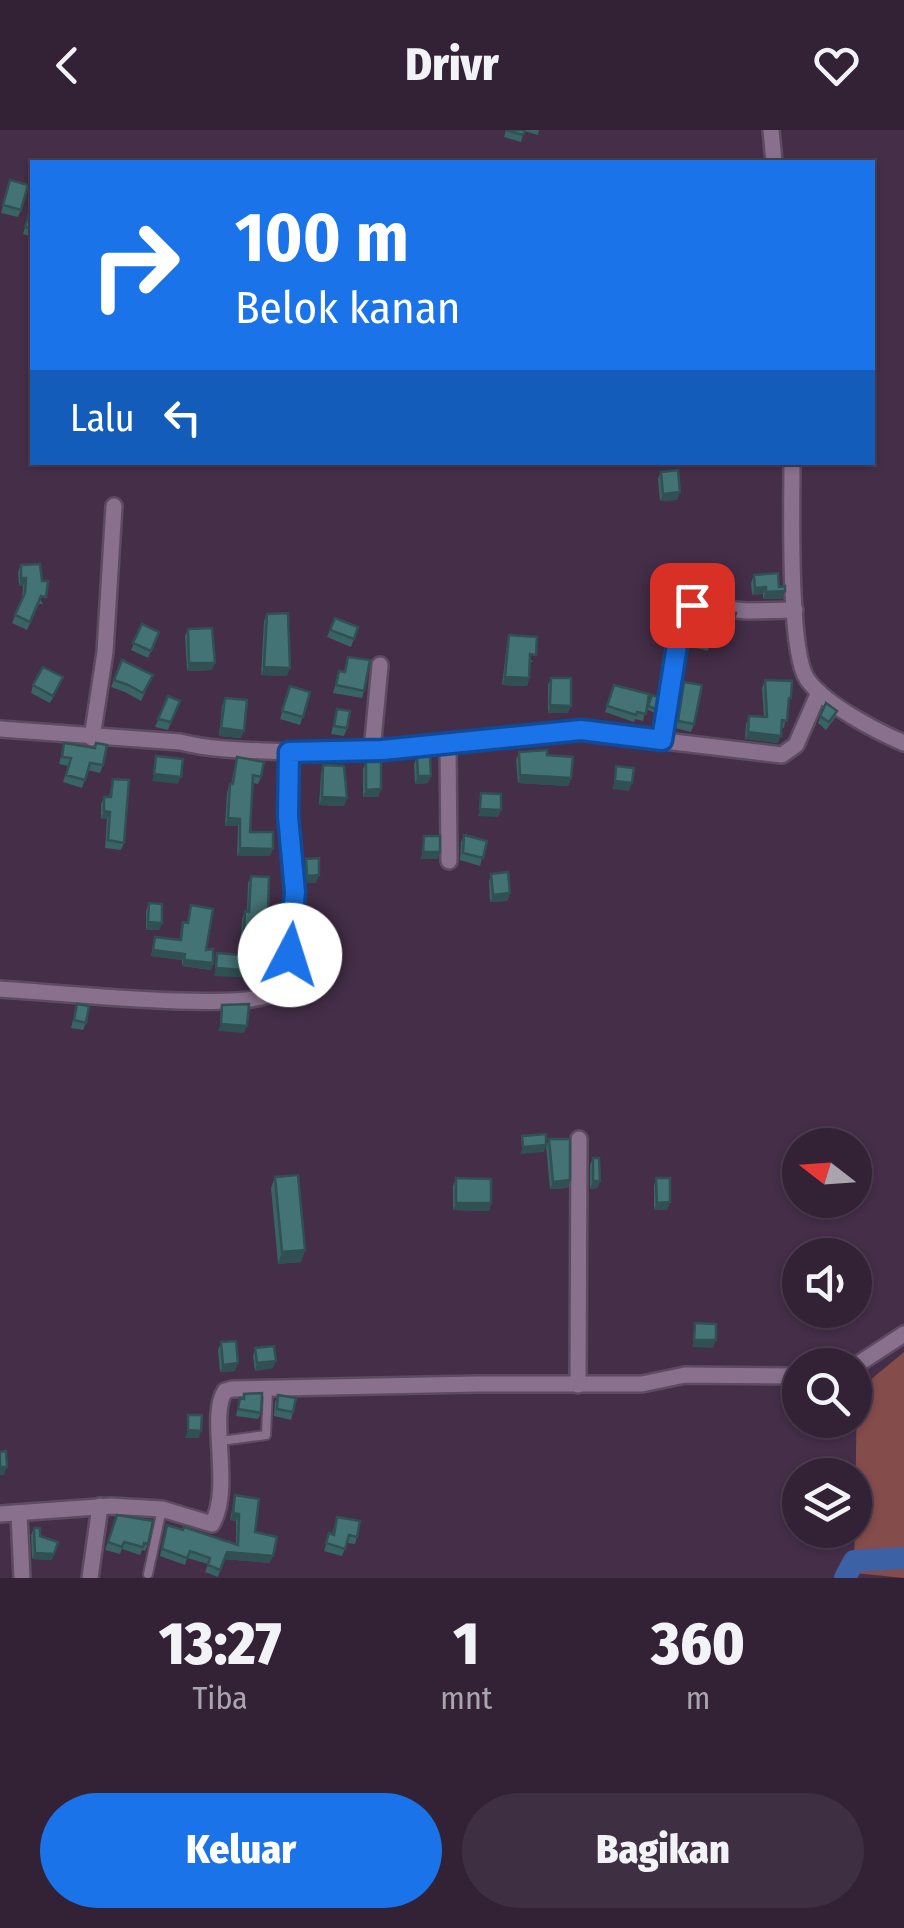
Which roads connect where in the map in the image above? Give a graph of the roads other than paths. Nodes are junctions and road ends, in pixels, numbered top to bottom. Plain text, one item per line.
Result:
1 (771, 130) edge
2 (774, 160) edge
3 (792, 465) edge
4 (114, 506) dead end
5 (795, 610) junction
6 (380, 665) dead end
7 (820, 692) junction
8 (0, 729) edge
9 (92, 738) junction
10 (662, 740) junction
11 (448, 743) junction
12 (904, 743) edge
13 (382, 750) junction
14 (289, 752) junction
15 (450, 861) dead end
16 (0, 988) edge
17 (579, 1139) dead end
18 (904, 1334) edge
19 (872, 1355) edge
20 (782, 1376) edge
21 (578, 1386) junction
22 (268, 1388) junction
23 (222, 1441) junction
24 (100, 1506) junction
25 (162, 1509) junction
26 (0, 1514) edge
27 (19, 1514) junction
28 (148, 1574) dead end
29 (22, 1578) edge
30 (90, 1578) edge

1 - 2 street
3 - 5 street
4 - 9 street
5 - 7 street
5 - 10 street
6 - 13 street
7 - 10 street
7 - 12 street
8 - 9 street
9 - 14 street
10 - 11 street
11 - 13 street
11 - 15 street
13 - 14 street
14 - 16 street
17 - 21 street
18 - 19 street
20 - 21 street
21 - 22 street
22 - 23 lane
22 - 23 street
23 - 25 street
24 - 25 street
24 - 27 street
24 - 30 street
25 - 28 lane
26 - 27 street
27 - 29 street

